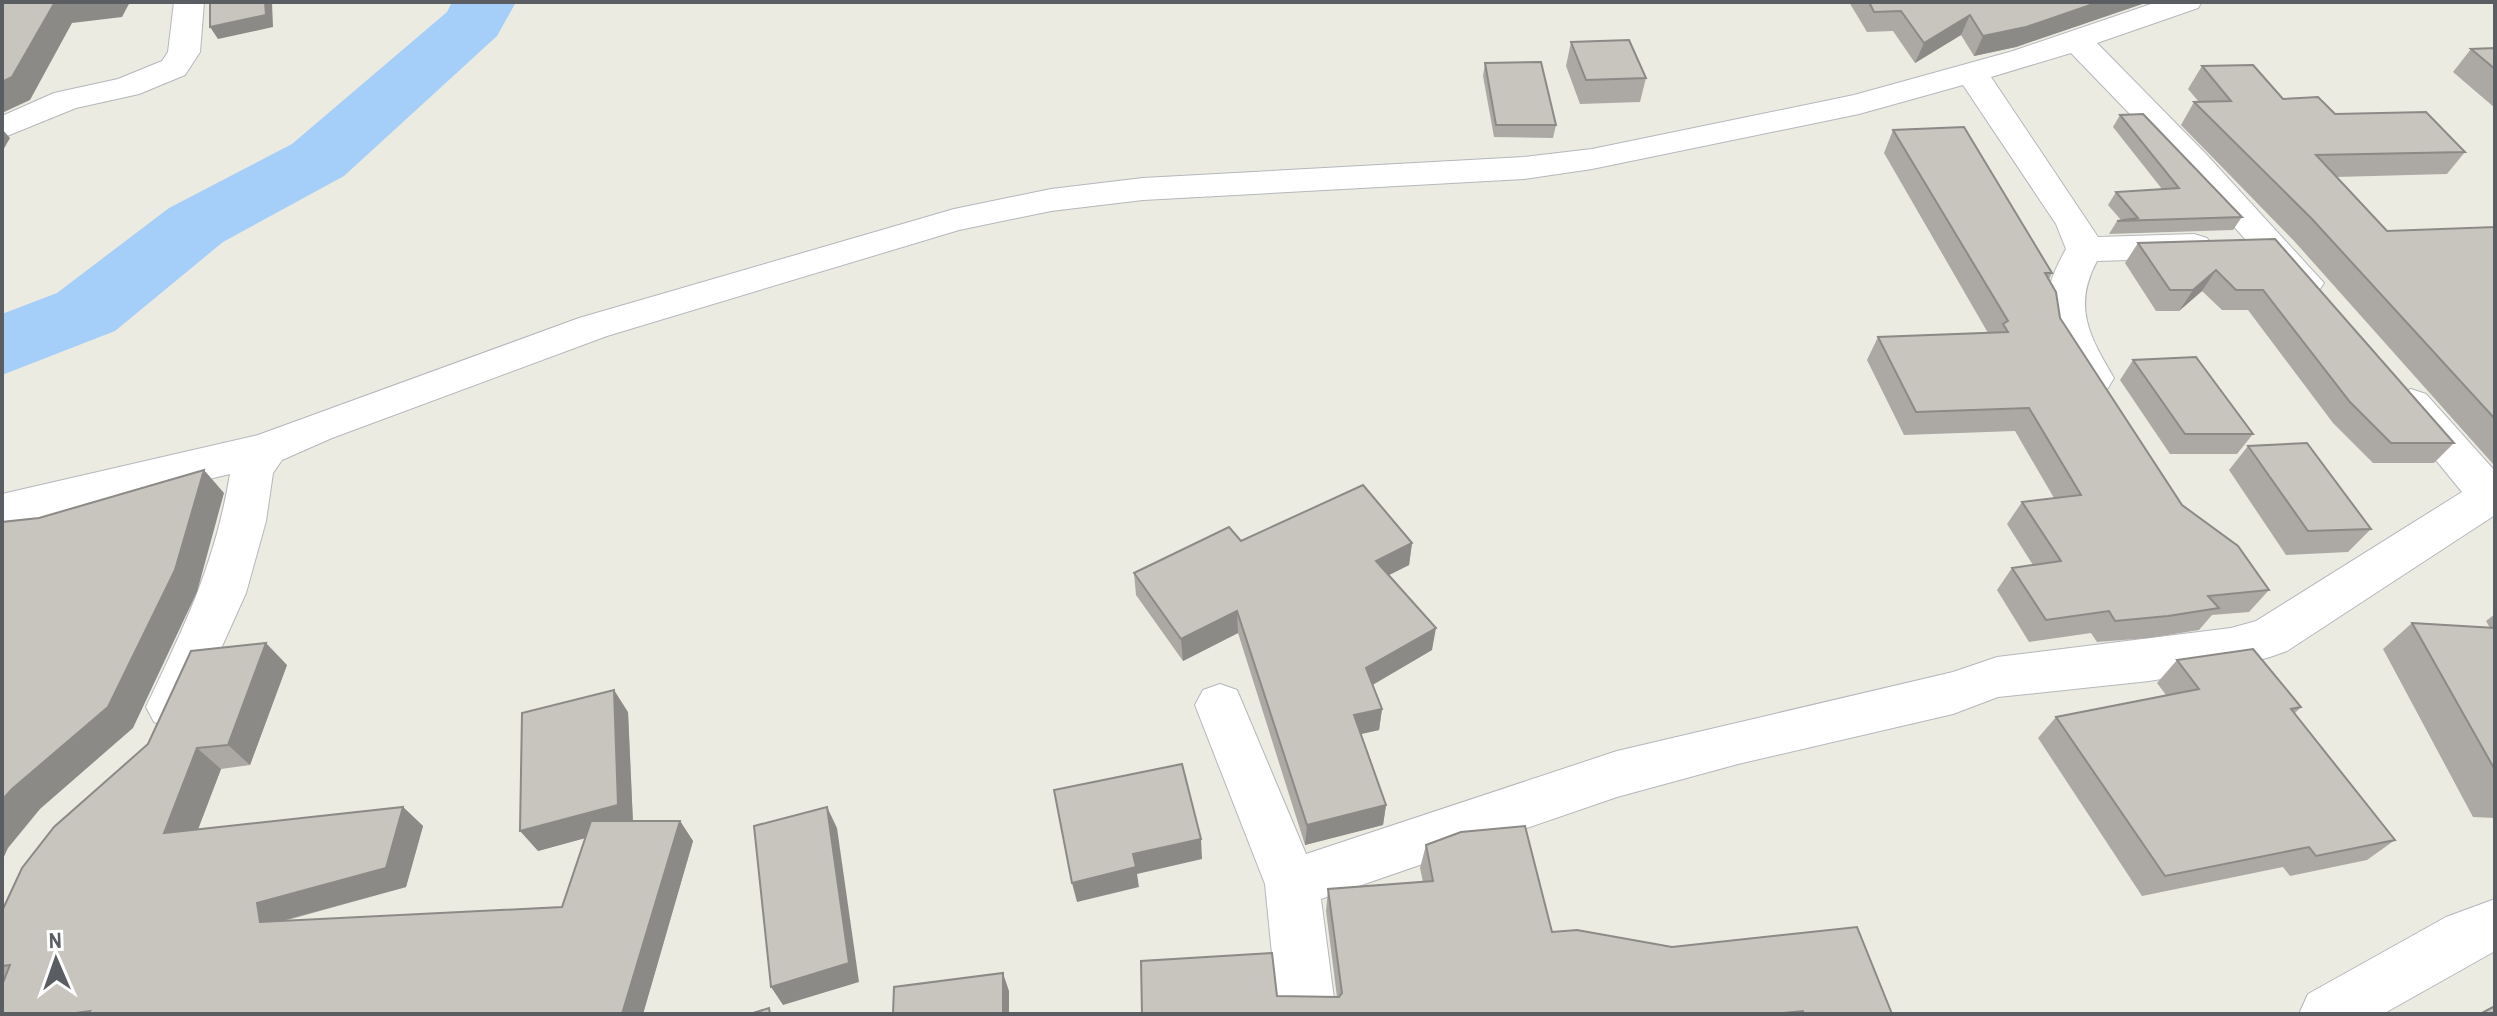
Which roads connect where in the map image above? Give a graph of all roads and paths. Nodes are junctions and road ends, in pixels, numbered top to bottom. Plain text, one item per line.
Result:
1 (189, 2) edge
2 (2076, 2) edge
3 (2187, 2) edge
4 (2094, 35) junction
5 (1970, 71) junction
6 (2, 128) edge
7 (2271, 244) junction
8 (2085, 249) junction
9 (2333, 314) edge
10 (2392, 380) edge
11 (2112, 406) edge
12 (267, 449) junction
13 (2493, 496) edge
14 (2, 511) edge
15 (1220, 705) dead end
16 (153, 746) edge
17 (1292, 884) junction
18 (2495, 925) edge
19 (1307, 1014) edge
20 (2328, 1014) edge

1 - 6 street
2 - 4 street
3 - 4 street
4 - 5 street
4 - 7 street
5 - 8 street
5 - 12 street
7 - 8 street
7 - 9 street
8 - 11 street
10 - 13 street
12 - 14 street
12 - 16 street
13 - 17 street
15 - 17 street
17 - 19 street
18 - 20 street

